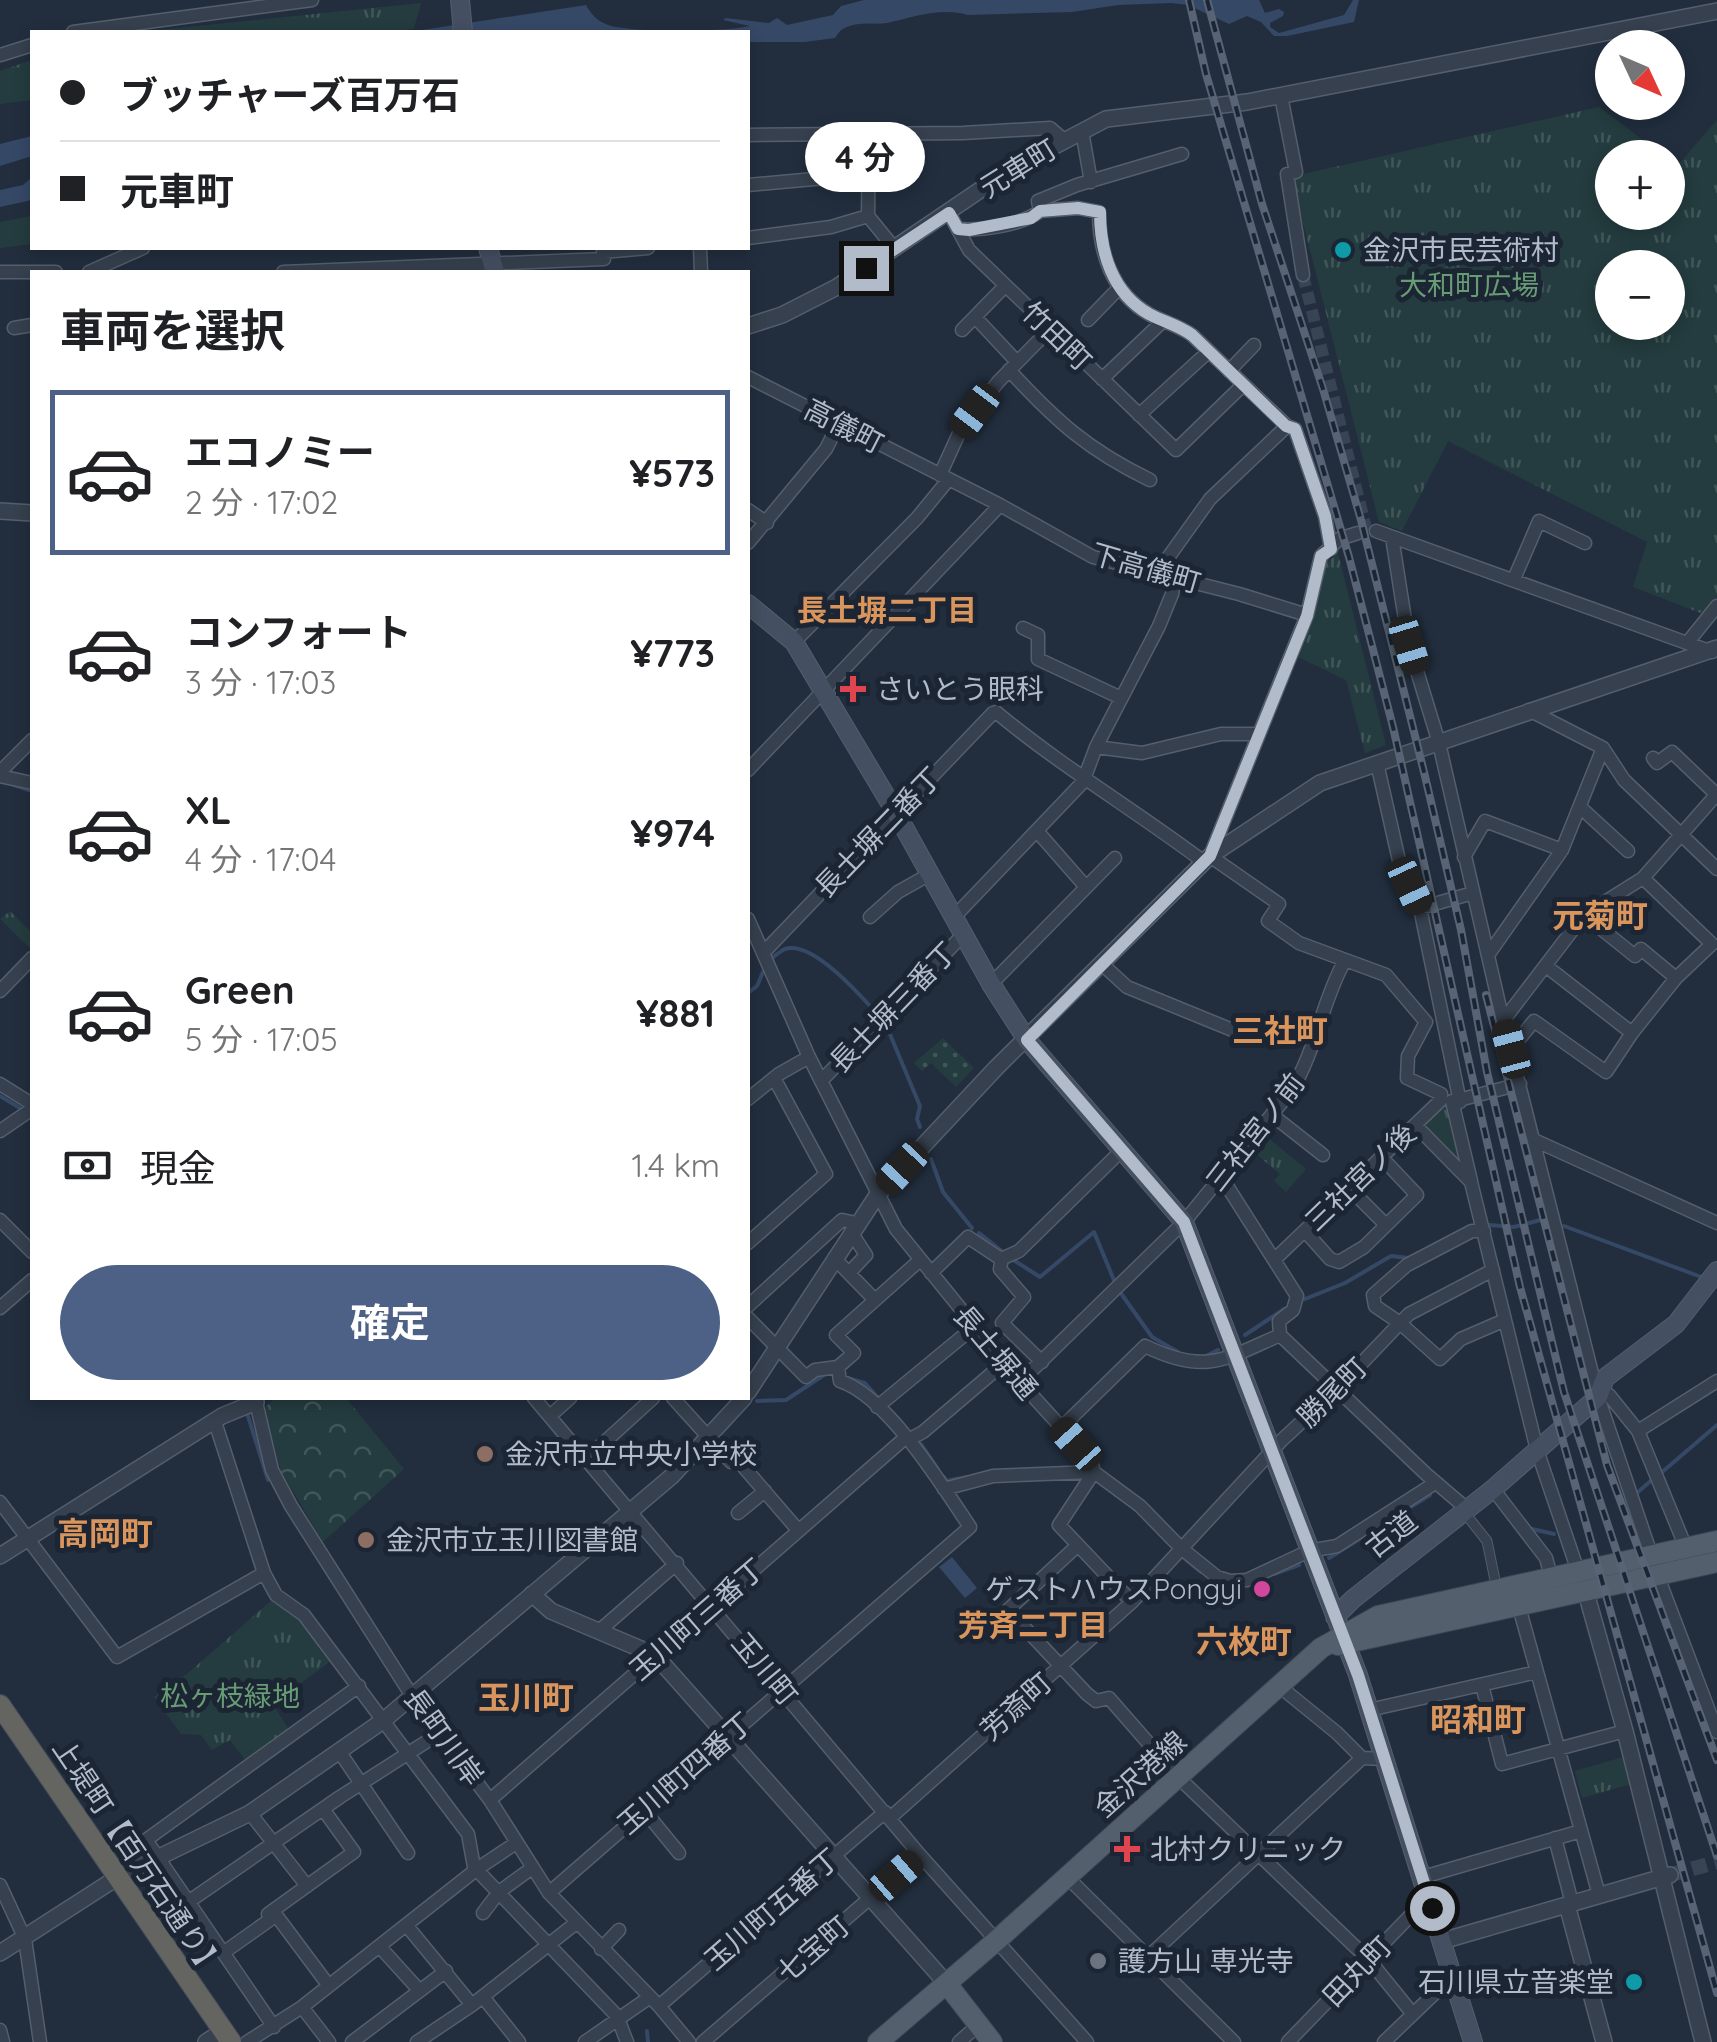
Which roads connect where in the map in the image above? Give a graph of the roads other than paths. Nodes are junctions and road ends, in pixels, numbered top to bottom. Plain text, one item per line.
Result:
1 (312, 0) edge
2 (460, 0) edge
3 (1717, 11) edge
4 (87, 30) edge
5 (463, 30) edge
6 (30, 46) edge
7 (0, 54) edge
8 (1281, 96) junction
9 (1082, 131) junction
10 (750, 134) edge
11 (869, 134) junction
12 (1064, 140) junction
13 (1182, 154) dead end
14 (869, 174) junction
15 (1092, 182) junction
16 (750, 185) edge
17 (1040, 211) junction
18 (949, 213) junction
19 (868, 216) junction
20 (958, 229) junction
21 (750, 238) edge
22 (895, 249) junction
23 (138, 250) edge
24 (630, 250) edge
25 (603, 253) edge
26 (492, 262) edge
27 (93, 270) edge
28 (325, 270) edge
29 (0, 272) edge
30 (30, 272) edge
31 (1303, 275) tunnel mouth
32 (1005, 286) junction
33 (1119, 288) junction
34 (975, 317) junction
35 (1088, 320) dead end
36 (1163, 322) junction
37 (30, 325) edge
38 (750, 325) edge
39 (14, 328) dead end
40 (962, 330) dead end
41 (1049, 330) junction
42 (1254, 345) dead end
43 (1208, 352) junction
44 (1013, 366) junction
45 (1229, 372) junction
46 (750, 378) edge
47 (1102, 380) junction
48 (1244, 385) junction
49 (1139, 414) junction
50 (839, 424) junction
51 (1286, 426) junction
52 (944, 477) junction
53 (1150, 480) dead end
54 (1000, 504) junction
55 (0, 511) edge
56 (750, 511) edge
57 (30, 513) edge
58 (767, 524) junction
59 (1376, 531) dead end
60 (1358, 533) dead end
61 (1392, 537) junction
62 (750, 541) edge
63 (1584, 542) dead end
64 (1331, 549) junction
65 (1157, 573) junction
66 (1174, 578) junction
67 (1514, 579) junction
68 (1717, 606) edge
69 (750, 609) edge
70 (1307, 616) junction
71 (1022, 628) dead end
72 (794, 642) junction
73 (1688, 642) junction
74 (1714, 651) edge
75 (823, 691) junction
76 (1121, 698) junction
77 (1529, 710) junction
78 (1258, 734) junction
79 (30, 742) edge
80 (1438, 743) junction
81 (1096, 748) junction
82 (1603, 748) junction
83 (1653, 758) dead end
84 (1377, 763) junction
85 (750, 768) edge
86 (0, 774) edge
87 (1082, 777) junction
88 (30, 782) edge
89 (1717, 794) edge
90 (1580, 807) junction
91 (896, 813) junction
92 (1037, 831) junction
93 (1680, 835) junction
94 (1562, 850) junction
95 (1628, 851) dead end
96 (1464, 857) junction
97 (1116, 858) dead end
98 (1207, 859) junction
99 (1717, 869) edge
100 (930, 874) junction
101 (1642, 878) junction
102 (1086, 888) junction
103 (1473, 893) junction
104 (1420, 908) junction
105 (1584, 915) junction
106 (870, 916) dead end
107 (954, 917) junction
108 (963, 934) junction
109 (751, 937) edge
110 (764, 952) junction
111 (1488, 955) junction
112 (30, 960) edge
113 (1344, 962) junction
114 (1103, 965) junction
115 (1546, 966) junction
116 (1676, 978) junction
117 (991, 984) junction
118 (0, 992) edge
119 (1440, 998) junction
120 (1422, 1015) junction
121 (1503, 1021) junction
122 (1632, 1033) junction
123 (1316, 1036) junction
124 (1027, 1040) junction
125 (1511, 1049) junction
126 (809, 1057) junction
127 (774, 1078) junction
128 (822, 1080) junction
129 (0, 1084) edge
130 (1520, 1084) junction
131 (750, 1095) edge
132 (1449, 1099) junction
133 (30, 1105) edge
134 (30, 1108) edge
135 (1272, 1115) junction
136 (1416, 1124) junction
137 (0, 1131) edge
138 (1534, 1140) junction
139 (1121, 1151) junction
140 (1323, 1156) dead end
141 (1381, 1158) junction
142 (1222, 1178) junction
143 (1471, 1182) junction
144 (1349, 1188) junction
145 (878, 1194) junction
146 (0, 1220) edge
147 (1184, 1222) junction
148 (1717, 1223) edge
149 (1386, 1225) junction
150 (854, 1228) junction
151 (1305, 1230) junction
152 (1484, 1231) junction
153 (750, 1241) edge
154 (30, 1250) edge
155 (834, 1258) junction
156 (1002, 1258) junction
157 (1276, 1259) junction
158 (920, 1260) junction
159 (1493, 1270) junction
160 (1717, 1271) edge
161 (850, 1272) junction
162 (931, 1272) junction
163 (30, 1282) edge
164 (875, 1300) junction
165 (750, 1304) edge
166 (0, 1308) edge
167 (750, 1320) edge
168 (1506, 1320) junction
169 (1400, 1322) junction
170 (974, 1327) junction
171 (1280, 1335) junction
172 (776, 1347) junction
173 (1236, 1355) junction
174 (1042, 1362) junction
175 (1004, 1363) junction
176 (839, 1372) junction
177 (1717, 1381) edge
178 (1020, 1382) junction
179 (1338, 1388) junction
180 (750, 1389) edge
181 (1598, 1397) junction
182 (255, 1400) edge
183 (257, 1400) edge
184 (536, 1400) edge
185 (568, 1400) edge
186 (651, 1400) edge
187 (675, 1400) edge
188 (742, 1400) edge
189 (877, 1407) junction
190 (550, 1416) junction
191 (215, 1422) junction
192 (1062, 1427) junction
193 (1638, 1432) junction
194 (709, 1439) junction
195 (907, 1439) junction
196 (1272, 1453) junction
197 (1532, 1454) junction
198 (586, 1459) junction
199 (1094, 1472) junction
200 (1435, 1483) junction
201 (944, 1489) junction
202 (765, 1491) junction
203 (1492, 1495) junction
204 (0, 1502) edge
205 (631, 1509) junction
206 (1466, 1511) junction
207 (738, 1513) dead end
208 (798, 1530) junction
209 (28, 1537) junction
210 (1717, 1541) edge
211 (1078, 1546) junction
212 (1181, 1548) junction
213 (1686, 1548) junction
214 (1309, 1552) junction
215 (0, 1556) edge
216 (1717, 1562) edge
217 (676, 1564) junction
218 (1656, 1566) junction
219 (264, 1573) junction
220 (1552, 1580) junction
221 (1583, 1583) junction
222 (1497, 1590) junction
223 (532, 1594) junction
224 (1132, 1602) junction
225 (712, 1605) junction
226 (1519, 1607) junction
227 (599, 1632) junction
228 (1341, 1632) junction
229 (655, 1656) junction
230 (1060, 1666) junction
231 (1537, 1672) junction
232 (1278, 1685) junction
233 (1482, 1685) junction
234 (358, 1686) junction
235 (783, 1689) junction
236 (412, 1696) junction
237 (1713, 1704) edge
238 (0, 1706) edge
239 (1369, 1710) junction
240 (384, 1720) junction
241 (1625, 1731) junction
242 (1717, 1732) edge
243 (440, 1733) junction
244 (727, 1736) junction
245 (1558, 1748) junction
246 (339, 1751) junction
247 (408, 1754) junction
248 (1362, 1758) junction
249 (1384, 1759) junction
250 (1178, 1777) junction
251 (361, 1784) junction
252 (490, 1800) junction
253 (323, 1809) junction
254 (644, 1810) junction
255 (250, 1813) junction
256 (888, 1815) junction
257 (1581, 1831) junction
258 (1554, 1838) junction
259 (516, 1843) junction
260 (274, 1844) junction
261 (408, 1853) dead end
262 (679, 1853) dead end
263 (1260, 1854) junction
264 (920, 1855) junction
265 (157, 1856) junction
266 (833, 1856) junction
267 (532, 1868) junction
268 (477, 1869) junction
269 (1422, 1876) junction
270 (1665, 1876) junction
271 (118, 1877) junction
272 (1067, 1877) junction
273 (0, 1884) edge
274 (307, 1886) junction
275 (499, 1892) junction
276 (548, 1893) junction
277 (1599, 1894) junction
278 (871, 1898) junction
279 (190, 1903) junction
280 (1569, 1904) junction
281 (1432, 1908) junction
282 (273, 1911) junction
283 (482, 1914) dead end
284 (576, 1922) junction
285 (406, 1926) junction
286 (152, 1927) junction
287 (619, 1930) dead end
288 (25, 1939) junction
289 (996, 1941) junction
290 (1442, 1942) junction
291 (549, 1944) junction
292 (380, 1947) junction
293 (601, 1948) junction
294 (0, 1952) edge
295 (223, 1953) junction
296 (1148, 1957) junction
297 (1369, 1960) junction
298 (446, 1971) junction
299 (947, 1984) junction
300 (1452, 1985) junction
301 (329, 1986) junction
302 (418, 1990) junction
303 (478, 2001) junction
304 (654, 2001) junction
305 (302, 2008) junction
306 (1412, 2013) junction
307 (619, 2018) junction
308 (978, 2026) junction
309 (274, 2027) junction
310 (0, 2030) edge
311 (220, 2038) edge
312 (3, 2042) edge
313 (40, 2042) edge
314 (248, 2042) edge
315 (329, 2042) edge
316 (352, 2042) edge
317 (417, 2042) edge
318 (519, 2042) edge
319 (585, 2042) edge
320 (627, 2042) edge
321 (689, 2042) edge
322 (703, 2042) edge
323 (878, 2042) edge
324 (959, 2042) edge
325 (992, 2042) edge
326 (1087, 2042) edge
327 (1234, 2042) edge
328 (1288, 2042) edge
329 (1384, 2042) edge
330 (1473, 2042) edge
331 (1604, 2042) edge
332 (1703, 2042) edge

1 - 4 street
2 - 5 main road
3 - 8 street, 元車町
6 - 7 street
8 - 9 street, 元車町
8 - 31 street
9 - 12 street, 元車町
9 - 15 street
10 - 11 street
11 - 12 street
11 - 14 street
12 - 18 street, 元車町
13 - 15 street
14 - 16 street
14 - 19 street
15 - 17 street
17 - 20 street
17 - 33 street
18 - 20 street, 竹田町
18 - 22 street, 元車町
19 - 21 street
19 - 22 street
20 - 32 street, 竹田町
22 - 38 street, 元車町
23 - 27 street
24 - 25 street
25 - 26 street
26 - 28 street
29 - 30 street
32 - 34 street
32 - 41 street, 竹田町
33 - 35 street
33 - 36 street
34 - 40 street
34 - 44 street
36 - 43 street
36 - 47 street
37 - 39 street
41 - 44 street
41 - 47 street, 竹田町
42 - 45 street
43 - 45 street
43 - 49 street
44 - 52 street
44 - 53 street
45 - 48 street
46 - 50 street, 高儀町
47 - 49 street, 竹田町
48 - 49 street, 竹田町
48 - 51 street
50 - 52 street, 高儀町
50 - 58 street
51 - 64 street
51 - 65 street
52 - 54 street, 下高儀町
52 - 72 street
54 - 65 street, 下高儀町
54 - 75 street
55 - 57 street
56 - 58 street
58 - 62 street
59 - 61 street
60 - 64 street
61 - 67 street
61 - 80 street
63 - 67 street
64 - 70 street
65 - 66 street, 下高儀町
66 - 70 street, 下高儀町
66 - 76 street
67 - 73 street
68 - 73 street
69 - 72 main road
70 - 78 street
71 - 76 street
72 - 75 main road
73 - 74 street
74 - 77 street
75 - 85 street
75 - 91 main road
76 - 81 street
77 - 80 street
77 - 82 street
78 - 81 street
78 - 98 street
79 - 86 street
80 - 84 street
80 - 96 street
81 - 87 street
82 - 90 street
82 - 93 street
83 - 89 street
84 - 98 street
84 - 104 street
86 - 88 street
87 - 91 street, 長土塀二番丁
87 - 92 street
87 - 98 street
89 - 93 street
90 - 94 street
90 - 95 street
91 - 100 main road
91 - 110 street, 長土塀二番丁
92 - 102 street
92 - 107 street
93 - 99 street
93 - 101 street
94 - 96 street
94 - 111 street
96 - 103 street
97 - 102 street
98 - 113 street
98 - 114 street
100 - 106 street
100 - 107 main road
101 - 105 street
101 - 116 street
102 - 117 street
103 - 104 street
103 - 111 street
104 - 119 street
105 - 115 street
105 - 116 street
107 - 108 main road
108 - 117 main road
108 - 128 street, 長土塀三番丁
109 - 110 street, 長土塀通
110 - 126 street, 長土塀通
111 - 121 street
112 - 118 street
113 - 120 street
113 - 123 street
114 - 123 street
114 - 124 street
115 - 121 street
115 - 122 street
116 - 122 street
117 - 124 main road
119 - 120 street
119 - 132 street
120 - 132 street
121 - 125 street
122 - 125 street
123 - 135 street, 三社宮ノ前
124 - 139 main road
124 - 145 street
125 - 130 street
126 - 127 street
126 - 128 street, 長土塀通
127 - 131 street
127 - 153 street
128 - 145 street, 長土塀通
129 - 133 street
130 - 132 street
130 - 138 street
132 - 136 street, 三社宮ノ後
132 - 143 street
134 - 137 street
135 - 140 street
135 - 142 street, 三社宮ノ前
136 - 141 street, 三社宮ノ後
136 - 143 street
138 - 148 street
138 - 181 street
139 - 147 main road
139 - 156 street
141 - 144 street, 三社宮ノ後
141 - 149 street
142 - 147 street, 三社宮ノ前
142 - 157 street
143 - 152 street
144 - 149 street
144 - 151 street, 三社宮ノ後
145 - 150 street
145 - 158 street, 長土塀通
146 - 154 street
147 - 173 main road
147 - 174 street, 三社宮ノ前
149 - 151 street
150 - 155 street
150 - 161 street
150 - 165 street
151 - 157 street, 三社宮ノ後
152 - 159 street
152 - 169 street
155 - 161 street
155 - 172 street
156 - 162 street
156 - 174 street
157 - 171 street
158 - 162 street, 長土塀通
158 - 164 street
159 - 168 street
159 - 169 street, 勝尾町
160 - 181 main road, 古道
161 - 164 street
162 - 170 street, 長土塀通
163 - 166 street
164 - 176 street
167 - 172 street
168 - 169 street
168 - 197 street
169 - 179 street, 勝尾町
170 - 175 street, 長土塀通
170 - 189 street
171 - 173 street
171 - 179 street
172 - 176 street
172 - 180 street
173 - 192 street
173 - 196 main road
174 - 178 street, 三社宮ノ前
175 - 178 street, 長土塀通
175 - 195 street, 玉川町三番丁
176 - 189 street
177 - 193 street
178 - 192 street, 長土塀通
179 - 196 street, 勝尾町
179 - 200 street
181 - 193 street
181 - 197 main road, 古道
181 - 218 street
182 - 191 street
183 - 236 street, 長町川岸
184 - 190 street, 玉川町
185 - 190 street
186 - 198 street
187 - 194 street
188 - 194 street
189 - 195 street
190 - 198 street, 玉川町
191 - 209 street
191 - 219 street
192 - 199 street, 長土塀通
193 - 213 street
194 - 202 street
194 - 205 street
195 - 201 street
195 - 208 street, 玉川町三番丁
196 - 212 street, 勝尾町
196 - 214 main road
197 - 203 main road, 古道
197 - 221 street
198 - 205 street, 玉川町
199 - 201 street
199 - 211 street
199 - 212 street, 長土塀通
200 - 206 street
200 - 214 street, 長土塀通
201 - 235 street, 玉川町四番丁
202 - 207 street
202 - 208 street
203 - 206 main road, 古道
203 - 220 street
204 - 209 street
205 - 217 street, 玉川町
205 - 223 street
206 - 222 street
206 - 228 main road, 古道
208 - 225 street, 玉川町三番丁
209 - 215 street
209 - 219 street
210 - 213 main road, 金沢港線
211 - 224 street
211 - 230 street
212 - 214 street, 長土塀通
212 - 224 street, 芳斎町
213 - 218 main road, 金沢港線
214 - 228 main road
216 - 218 main road, 金沢港線
217 - 225 street, 玉川町
217 - 227 street
218 - 221 main road, 金沢港線
218 - 237 street
219 - 234 street
220 - 221 main road, 金沢港線
220 - 222 main road, 金沢港線
221 - 226 main road, 金沢港線
221 - 241 street
222 - 228 main road, 金沢港線
223 - 227 street
223 - 236 street
224 - 230 street, 芳斎町
225 - 229 street, 玉川町三番丁
225 - 235 street, 玉川町
226 - 228 main road, 金沢港線
226 - 231 street
227 - 229 street
228 - 232 main road, 金沢港線
228 - 239 main road
229 - 244 street
229 - 252 street, 玉川町三番丁
230 - 250 street
230 - 256 street, 芳斎町
231 - 233 street
231 - 245 street
232 - 248 street
232 - 250 main road, 金沢港線
233 - 239 street
233 - 245 street
234 - 240 street
234 - 265 street
235 - 244 street, 玉川町四番丁
235 - 256 street, 玉川町
236 - 240 street
236 - 243 street, 長町川岸
237 - 242 street
238 - 271 highway, 上堤町【百万石通り】
239 - 249 main road
240 - 246 street
240 - 247 street
241 - 245 street
241 - 270 street
243 - 247 street
243 - 252 street, 長町川岸
244 - 254 street, 玉川町四番丁
244 - 266 street
245 - 257 street
246 - 251 street
246 - 255 street
247 - 251 street
247 - 268 street
248 - 249 street
248 - 263 street
249 - 269 main road
250 - 263 street
250 - 272 main road, 金沢港線
251 - 253 street
251 - 261 street
252 - 259 street, 長町川岸
253 - 260 street
253 - 274 street
254 - 262 street
254 - 276 street, 玉川町四番丁
255 - 260 street
255 - 265 street
256 - 264 street, 玉川町
256 - 266 street, 玉川町五番丁
257 - 258 street
257 - 277 street
258 - 269 street
258 - 280 street
259 - 267 street, 長町川岸
259 - 268 street
260 - 274 street
260 - 279 street
263 - 296 street
263 - 297 street
264 - 278 street, 七宝町
264 - 289 street, 玉川町
265 - 271 street
265 - 279 street
266 - 278 street
266 - 304 street, 玉川町五番丁
267 - 275 street
267 - 276 street, 長町川岸
268 - 275 street
268 - 285 street
269 - 281 main road
270 - 277 street
270 - 332 street
271 - 286 highway, 上堤町【百万石通り】
271 - 288 street
272 - 289 main road, 金沢港線
272 - 296 street
273 - 288 street
274 - 282 street
275 - 283 street
275 - 291 street
276 - 284 street, 長町川岸
277 - 280 street
278 - 299 street
278 - 322 street, 七宝町
279 - 286 street
279 - 295 street
280 - 290 street
280 - 331 street
281 - 290 main road
281 - 297 street, 田丸町
282 - 295 street
282 - 301 street
284 - 291 street
284 - 293 street, 長町川岸
285 - 292 street
285 - 298 street
286 - 311 highway, 上堤町【百万石通り】
287 - 293 street
288 - 294 street
288 - 313 street
289 - 299 main road, 金沢港線
289 - 326 street, 玉川町
290 - 300 main road
291 - 303 street
291 - 307 street
292 - 301 street
292 - 302 street
293 - 304 street, 長町川岸
295 - 309 street
296 - 327 street
297 - 306 street
297 - 328 street, 田丸町
298 - 302 street
298 - 303 street
299 - 308 main road
299 - 323 main road, 金沢港線
300 - 306 street
300 - 330 main road
301 - 305 street
302 - 316 street
303 - 317 street
303 - 318 street
304 - 307 street, 玉川町五番丁
304 - 321 street, 長町川岸
305 - 309 street
305 - 315 street
306 - 329 street
307 - 319 street, 玉川町五番丁
307 - 320 street
308 - 324 street
308 - 325 main road
309 - 314 street
310 - 312 street

